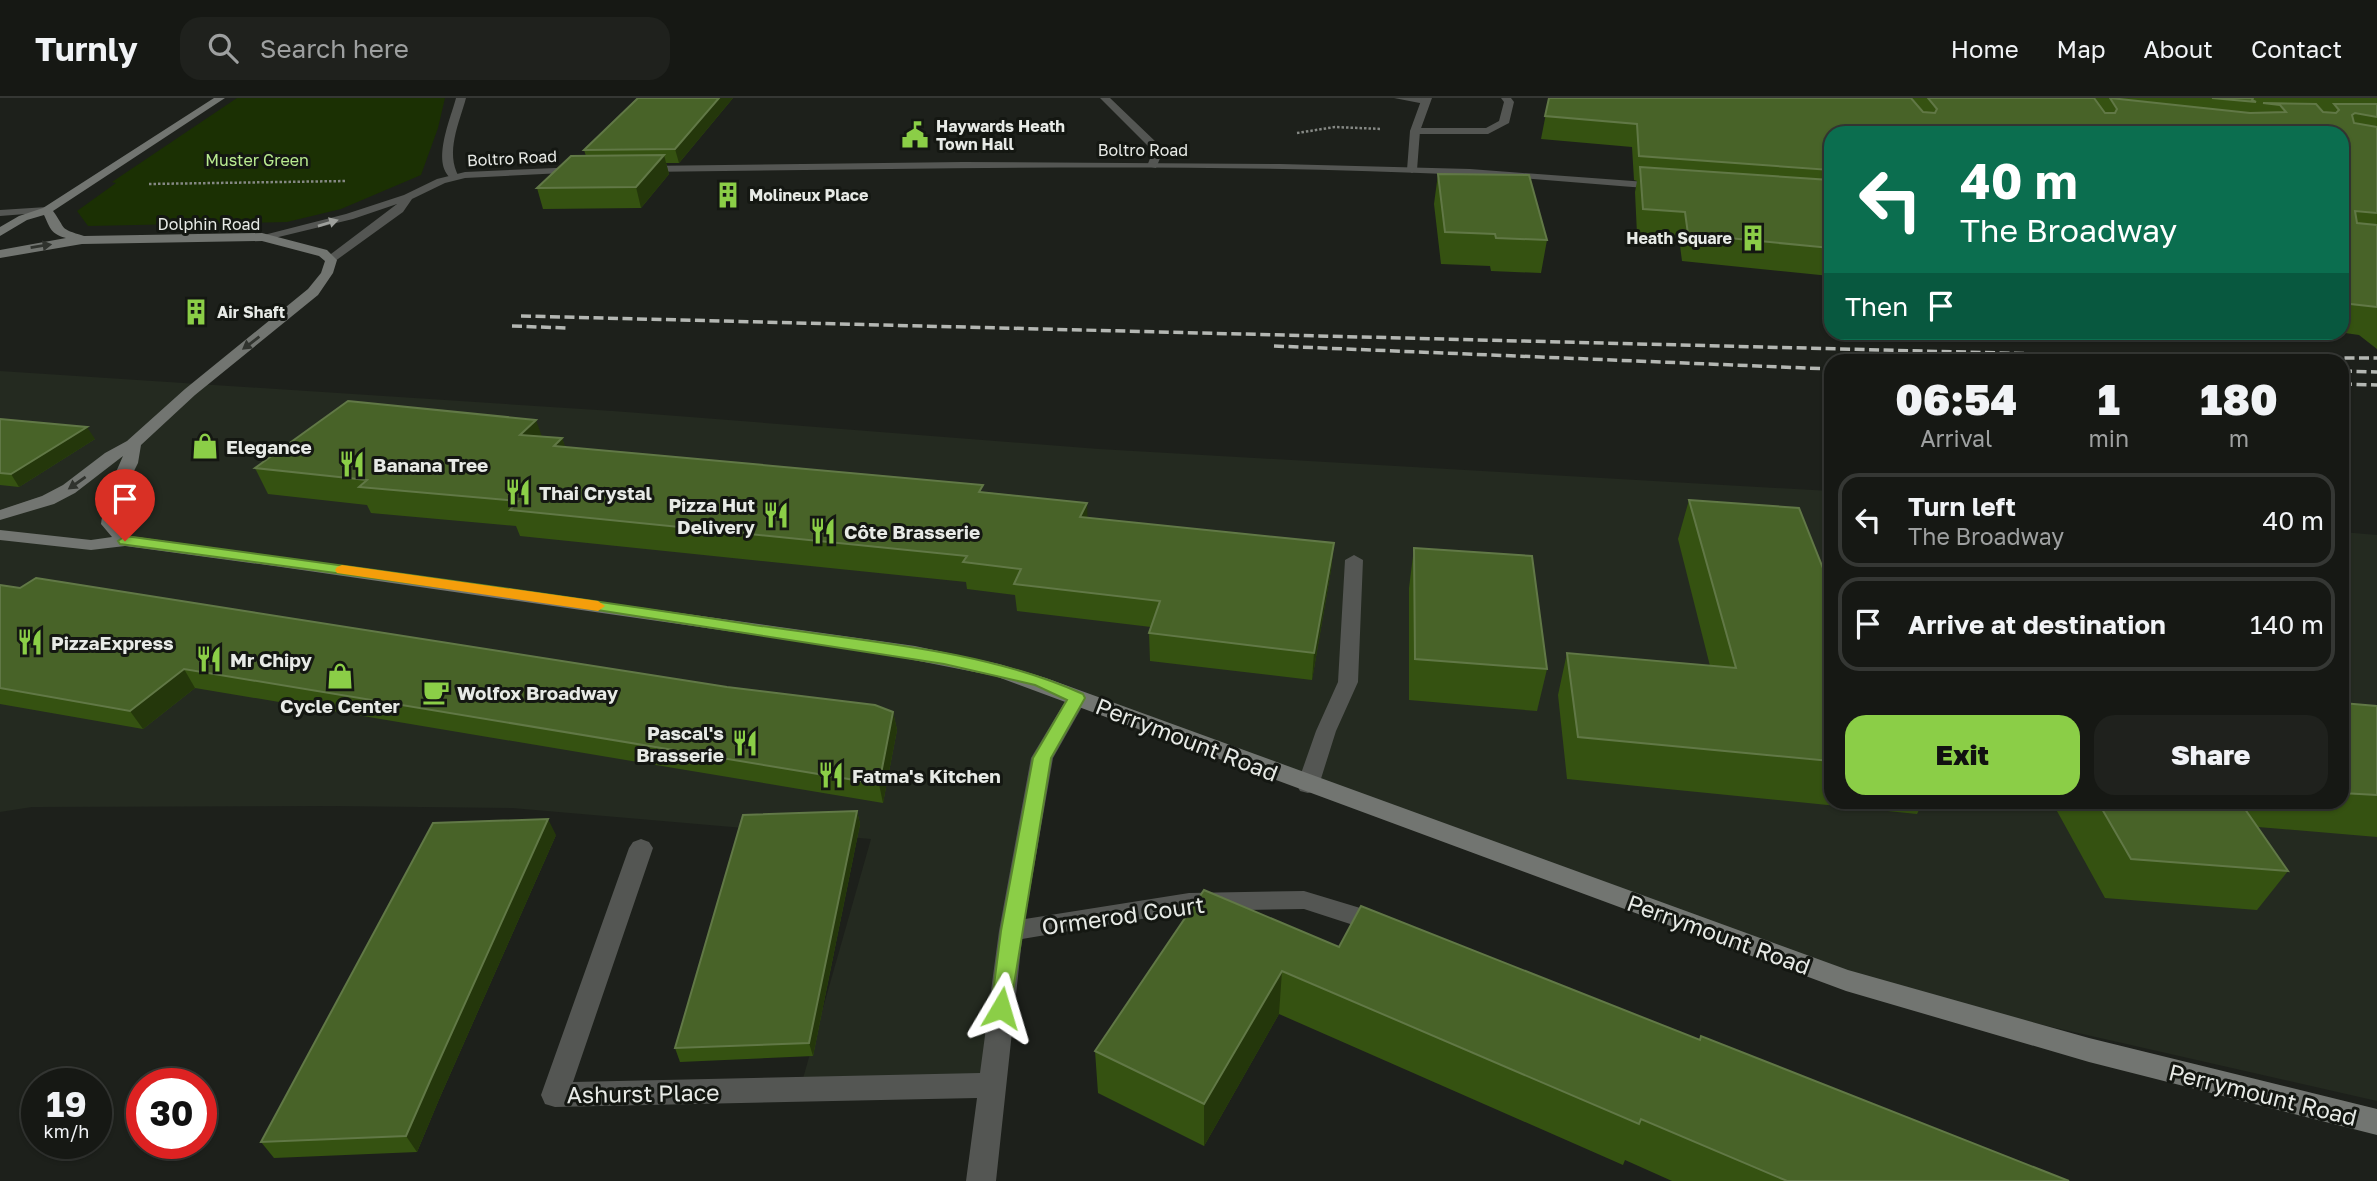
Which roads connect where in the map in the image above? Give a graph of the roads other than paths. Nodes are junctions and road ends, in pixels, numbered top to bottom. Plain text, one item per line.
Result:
1 (220, 98) edge
2 (461, 98) edge
3 (1105, 98) edge
4 (1399, 98) edge
5 (1506, 98) edge
6 (1426, 99) edge
7 (1415, 131) junction
8 (1152, 166) junction
9 (590, 170) edge
10 (631, 170) edge
11 (1412, 170) junction
12 (454, 177) junction
13 (1667, 187) edge
14 (408, 197) junction
15 (47, 210) junction
16 (0, 213) edge
17 (0, 232) edge
18 (262, 237) junction
19 (82, 240) junction
20 (0, 254) edge
21 (331, 260) junction
22 (133, 444) junction
23 (0, 515) edge
24 (0, 535) edge
25 (125, 541) junction
26 (1354, 560) dead end
27 (1077, 698) junction
28 (1308, 785) junction
29 (641, 848) dead end
30 (1403, 930) edge
31 (1011, 931) junction
32 (992, 1085) junction
33 (2377, 1122) edge
34 (981, 1181) edge

1 - 15 main road
2 - 12 street
3 - 8 street
4 - 6 street
5 - 7 street
6 - 7 street
7 - 11 street
8 - 10 street, Boltro Road
8 - 11 street, Boltro Road
9 - 12 street, Boltro Road
11 - 13 street, Boltro Road
12 - 14 street, Boltro Road
18 -> 14 street, Boltro Road
14 - 21 street
15 - 16 street
15 - 17 main road
15 - 19 main road, Dolphin Road
18 - 19 main road, Dolphin Road
18 - 21 main road, Dolphin Road
20 -> 19 main road, Dolphin Road
21 -> 22 main road
22 -> 23 main road
22 - 25 main road
24 - 25 main road, Perrymount Road
25 - 27 main road, Perrymount Road
26 - 28 street
27 - 28 main road, Perrymount Road
27 - 31 street
28 - 33 main road, Perrymount Road
29 - 32 street, Ashurst Place
30 - 31 street, Ormerod Court
31 - 32 street
32 - 34 street

